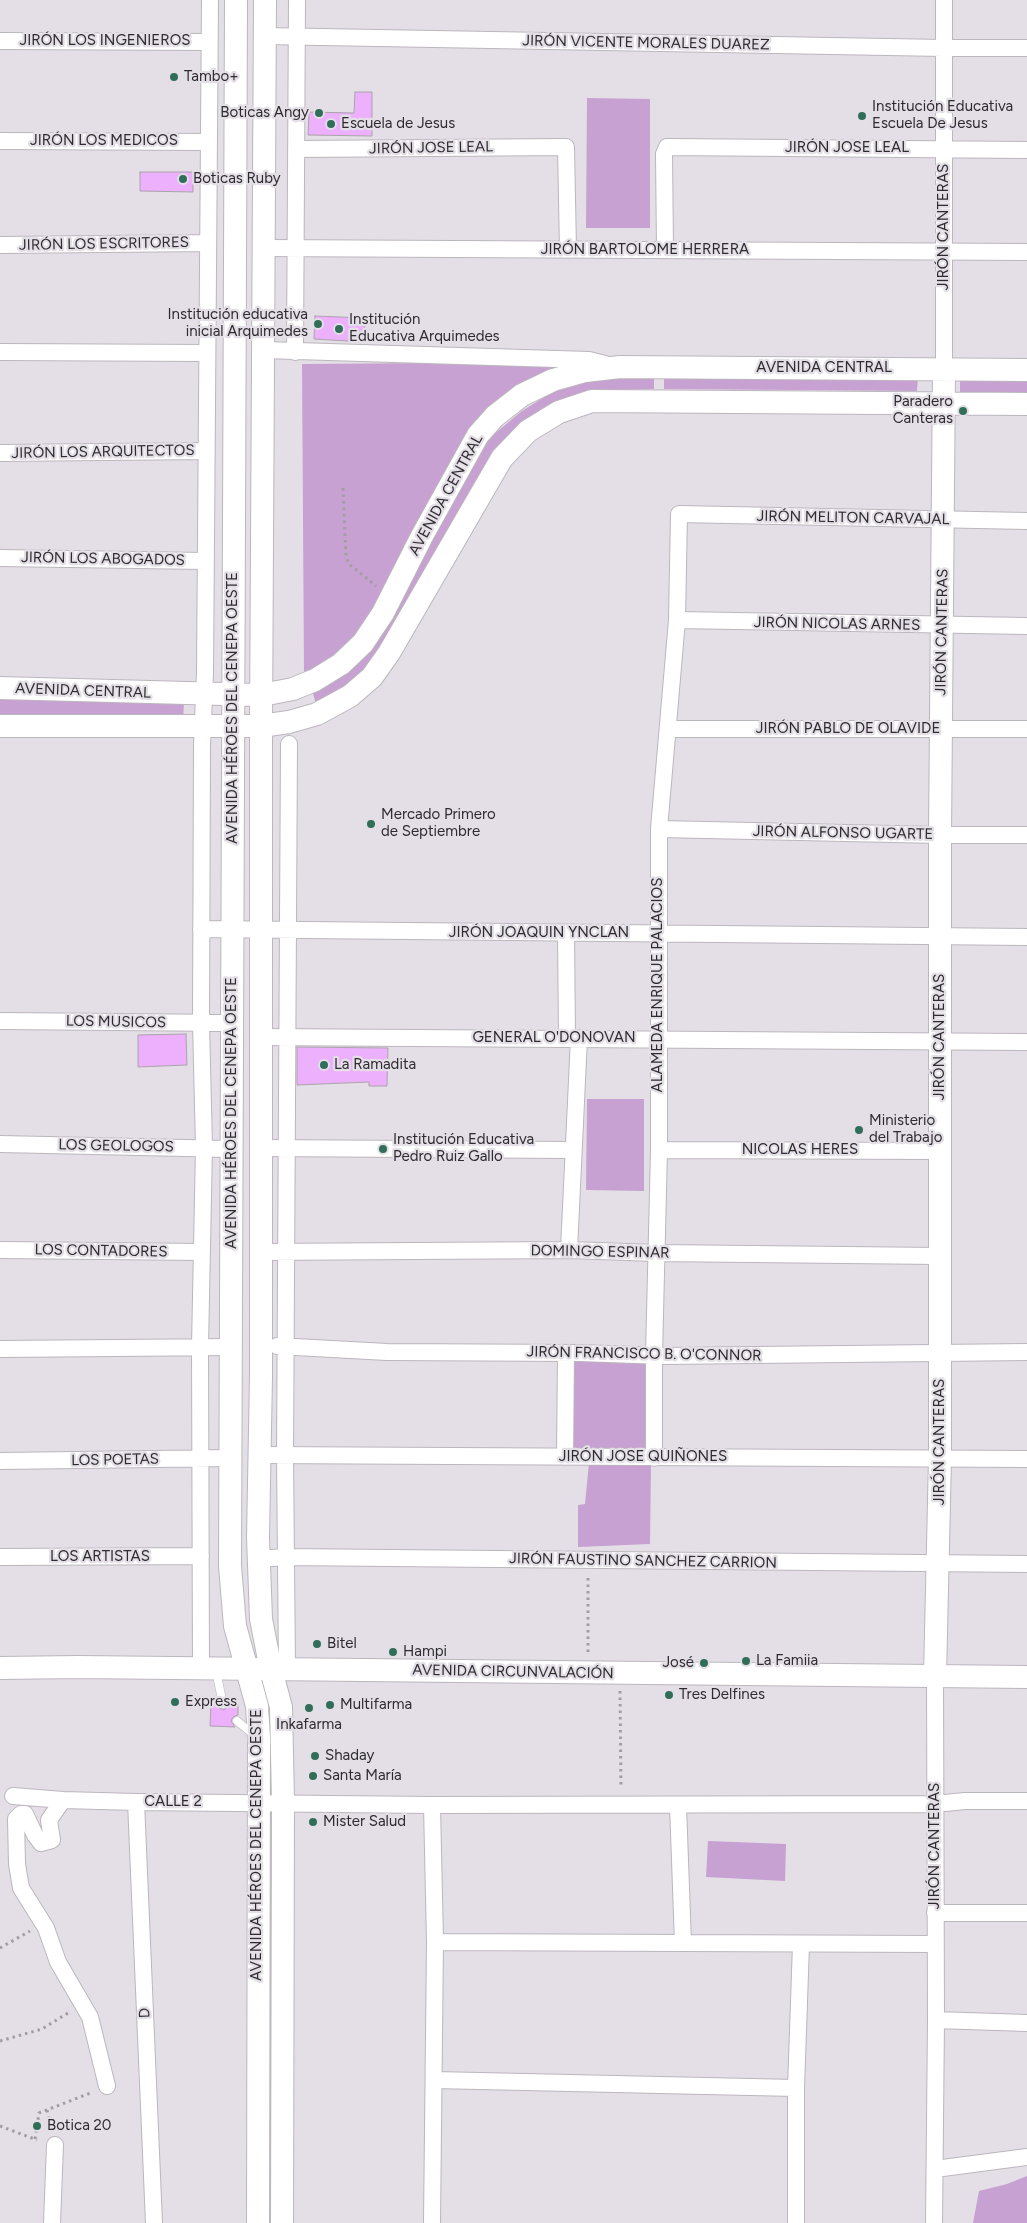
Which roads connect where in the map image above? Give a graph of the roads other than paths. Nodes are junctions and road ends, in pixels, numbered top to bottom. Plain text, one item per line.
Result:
1 (210, 0) edge
2 (236, 0) edge
3 (265, 0) edge
4 (297, 0) edge
5 (944, 0) edge
6 (264, 36) junction
7 (296, 38) junction
8 (0, 41) edge
9 (210, 42) junction
10 (944, 48) junction
11 (1027, 48) edge
12 (0, 141) edge
13 (209, 142) junction
14 (296, 149) junction
15 (943, 149) junction
16 (1027, 150) edge
17 (208, 243) junction
18 (0, 245) edge
19 (264, 248) junction
20 (296, 248) junction
21 (665, 249) junction
22 (568, 250) junction
23 (944, 252) junction
24 (1027, 252) edge
25 (264, 350) junction
26 (0, 352) edge
27 (295, 352) junction
28 (207, 353) junction
29 (620, 367) junction
30 (944, 369) junction
31 (1027, 370) edge
32 (944, 403) junction
33 (1027, 404) edge
34 (206, 451) junction
35 (0, 453) edge
36 (678, 514) joint
37 (943, 520) junction
38 (1027, 521) edge
39 (0, 558) edge
40 (206, 561) junction
41 (677, 620) junction
42 (943, 626) junction
43 (1027, 626) edge
44 (0, 688) edge
45 (204, 694) junction
46 (233, 695) junction
47 (262, 695) junction
48 (0, 726) edge
49 (261, 726) junction
50 (202, 727) junction
51 (233, 728) junction
52 (668, 729) junction
53 (941, 729) junction
54 (1027, 730) edge
55 (289, 744) dead end
56 (659, 829) junction
57 (940, 835) junction
58 (1027, 835) edge
59 (201, 929) junction
60 (233, 930) junction
61 (261, 931) junction
62 (289, 931) junction
63 (566, 933) junction
64 (657, 934) junction
65 (940, 937) junction
66 (1027, 937) edge
67 (0, 1021) edge
68 (201, 1023) junction
69 (233, 1023) junction
70 (287, 1036) junction
71 (261, 1037) junction
72 (573, 1038) junction
73 (658, 1038) junction
74 (940, 1041) junction
75 (1027, 1042) edge
76 (0, 1144) edge
77 (204, 1148) junction
78 (232, 1148) junction
79 (260, 1148) junction
80 (287, 1148) junction
81 (572, 1150) junction
82 (659, 1150) junction
83 (941, 1151) junction
84 (0, 1250) edge
85 (569, 1250) junction
86 (202, 1252) junction
87 (260, 1252) junction
88 (287, 1252) junction
89 (657, 1253) junction
90 (939, 1256) junction
91 (261, 1346) junction
92 (200, 1347) junction
93 (231, 1347) junction
94 (286, 1347) junction
95 (0, 1349) edge
96 (1027, 1352) edge
97 (566, 1353) junction
98 (940, 1353) junction
99 (654, 1355) junction
100 (259, 1455) junction
101 (285, 1455) junction
102 (565, 1457) junction
103 (202, 1458) junction
104 (231, 1458) junction
105 (654, 1458) junction
106 (940, 1458) junction
107 (1027, 1459) edge
108 (0, 1461) edge
109 (201, 1556) junction
110 (0, 1557) edge
111 (285, 1557) junction
112 (258, 1559) junction
113 (939, 1564) junction
114 (1027, 1564) edge
115 (0, 1668) edge
116 (208, 1669) junction
117 (247, 1670) junction
118 (279, 1670) junction
119 (936, 1676) junction
120 (1027, 1677) edge
121 (223, 1704) dead end
122 (238, 1721) dead end
123 (259, 1739) junction
124 (13, 1796) dead end
125 (63, 1800) junction
126 (1027, 1801) edge
127 (136, 1802) junction
128 (258, 1802) junction
129 (283, 1802) junction
130 (935, 1804) junction
131 (432, 1805) junction
132 (678, 1805) junction
133 (1027, 1913) edge
134 (935, 1914) junction
135 (435, 1942) junction
136 (683, 1943) junction
137 (801, 1944) junction
138 (935, 1944) junction
139 (936, 2020) junction
140 (1027, 2023) edge
141 (434, 2080) junction
142 (107, 2086) road end
143 (796, 2088) junction
144 (55, 2145) road end
145 (1027, 2157) edge
146 (935, 2169) junction
147 (52, 2223) edge
148 (154, 2223) edge
149 (258, 2223) edge
150 (282, 2223) edge
151 (432, 2223) edge
152 (796, 2223) edge
153 (934, 2223) edge

1 - 9 street
2 - 46 main road, AVENIDA HÉROES DEL CENEPA OESTE
3 - 6 main road, AVENIDA HÉROES DEL CENEPA OESTE
4 - 7 street
5 - 10 street, JIRÓN CANTERAS
6 - 7 street, JIRÓN VICENTE MORALES DUAREZ
6 - 19 main road, AVENIDA HÉROES DEL CENEPA OESTE
7 - 10 street, JIRÓN VICENTE MORALES DUAREZ
7 - 14 street
8 - 9 street, JIRÓN LOS INGENIEROS
9 - 13 street
10 - 11 street, JIRÓN VICENTE MORALES DUAREZ
10 - 15 street, JIRÓN CANTERAS
12 - 13 street, JIRÓN LOS MEDICOS
13 - 17 street
14 - 20 street
14 - 22 street, JIRÓN JOSE LEAL
15 - 16 street, JIRÓN JOSE LEAL
15 - 21 street, JIRÓN JOSE LEAL
15 - 23 street, JIRÓN CANTERAS
17 - 18 street, JIRÓN LOS ESCRITORES
17 - 28 street
19 - 20 street, JIRÓN BARTOLOME HERRERA
19 - 25 main road, AVENIDA HÉROES DEL CENEPA OESTE
20 - 22 street, JIRÓN BARTOLOME HERRERA
20 - 27 street
21 - 22 street, JIRÓN BARTOLOME HERRERA
21 - 23 street, JIRÓN BARTOLOME HERRERA
23 - 24 street, JIRÓN BARTOLOME HERRERA
23 - 30 street, JIRÓN CANTERAS
25 - 27 street
25 - 47 main road, AVENIDA HÉROES DEL CENEPA OESTE
26 - 28 street
27 - 29 street
28 - 34 street
29 - 30 main road, AVENIDA CENTRAL
29 - 47 main road, AVENIDA CENTRAL
30 - 31 main road, AVENIDA CENTRAL
30 - 32 main road, JIRÓN CANTERAS
32 - 33 main road, AVENIDA CENTRAL
32 - 37 main road, JIRÓN CANTERAS
32 - 49 main road, AVENIDA CENTRAL
34 - 35 street, JIRÓN LOS ARQUITECTOS
34 - 40 street
36 - 37 street, JIRÓN MELITON CARVAJAL
36 - 41 street, ALAMEDA ENRIQUE PALACIOS
37 - 38 street, JIRÓN MELITON CARVAJAL
37 - 42 main road, JIRÓN CANTERAS
39 - 40 street, JIRÓN LOS ABOGADOS
40 - 45 street
41 - 42 street, JIRÓN NICOLAS ARNES
41 - 52 street, ALAMEDA ENRIQUE PALACIOS
42 - 43 street, JIRÓN NICOLAS ARNES
42 - 53 main road, JIRÓN CANTERAS
44 - 45 main road, AVENIDA CENTRAL
45 - 46 main road, AVENIDA CENTRAL
45 - 50 street
46 - 47 main road, AVENIDA CENTRAL
46 - 51 main road, AVENIDA HÉROES DEL CENEPA OESTE
47 - 49 main road, AVENIDA HÉROES DEL CENEPA OESTE
48 - 50 main road, AVENIDA CENTRAL
49 - 51 main road, AVENIDA CENTRAL
49 - 61 main road, AVENIDA HÉROES DEL CENEPA OESTE
50 - 51 main road, AVENIDA CENTRAL
50 - 59 street
51 - 60 main road, AVENIDA HÉROES DEL CENEPA OESTE
52 - 53 street, JIRÓN PABLO DE OLAVIDE
52 - 56 street, ALAMEDA ENRIQUE PALACIOS
53 - 54 street, JIRÓN PABLO DE OLAVIDE
53 - 57 main road, JIRÓN CANTERAS
55 - 62 street
56 - 57 street, JIRÓN ALFONSO UGARTE
56 - 64 street, ALAMEDA ENRIQUE PALACIOS
57 - 58 street, JIRÓN ALFONSO UGARTE
57 - 65 main road, JIRÓN CANTERAS
59 - 60 street, JIRÓN JOAQUIN YNCLAN
59 - 68 street
60 - 61 street, JIRÓN JOAQUIN YNCLAN
60 - 69 main road, AVENIDA HÉROES DEL CENEPA OESTE
61 - 62 street, JIRÓN JOAQUIN YNCLAN
61 - 71 main road, AVENIDA HÉROES DEL CENEPA OESTE
62 - 63 street, JIRÓN JOAQUIN YNCLAN
62 - 70 street
63 - 64 street, JIRÓN JOAQUIN YNCLAN
63 - 72 street
64 - 65 street, JIRÓN JOAQUIN YNCLAN
64 - 73 street, ALAMEDA ENRIQUE PALACIOS
65 - 66 street, JIRÓN JOAQUIN YNCLAN
65 - 74 main road, JIRÓN CANTERAS
67 - 68 street, LOS MUSICOS
68 - 69 street, LOS MUSICOS
68 - 77 street
69 - 78 main road, AVENIDA HÉROES DEL CENEPA OESTE
70 - 71 street, GENERAL O'DONOVAN
70 - 72 street, GENERAL O'DONOVAN
70 - 80 street
71 - 79 main road, AVENIDA HÉROES DEL CENEPA OESTE
72 - 73 street, GENERAL O'DONOVAN
72 - 81 street
73 - 74 street, GENERAL O'DONOVAN
73 - 82 street, ALAMEDA ENRIQUE PALACIOS
74 - 75 street, GENERAL O'DONOVAN
74 - 83 main road, JIRÓN CANTERAS
76 - 77 street, LOS GEOLOGOS
77 - 78 street, LOS GEOLOGOS
77 - 86 street
78 - 93 main road, AVENIDA HÉROES DEL CENEPA OESTE
79 - 80 street
79 - 87 main road, AVENIDA HÉROES DEL CENEPA OESTE
80 - 81 street
80 - 88 street
81 - 85 street
82 - 83 street, NICOLAS HERES
82 - 89 street, ALAMEDA ENRIQUE PALACIOS
83 - 90 main road, JIRÓN CANTERAS
84 - 86 street, LOS CONTADORES
85 - 88 street, DOMINGO ESPINAR
85 - 89 street, DOMINGO ESPINAR
86 - 92 street
87 - 88 street, DOMINGO ESPINAR
87 - 91 main road, AVENIDA HÉROES DEL CENEPA OESTE
88 - 94 street
89 - 90 street, DOMINGO ESPINAR
89 - 99 street, ALAMEDA ENRIQUE PALACIOS
90 - 98 main road, JIRÓN CANTERAS
91 - 94 street, JIRÓN FRANCISCO B. O'CONNOR
91 - 100 main road, AVENIDA HÉROES DEL CENEPA OESTE
92 - 93 street
92 - 95 street
92 - 103 street
93 - 104 main road, AVENIDA HÉROES DEL CENEPA OESTE
94 - 97 street, JIRÓN FRANCISCO B. O'CONNOR
94 - 101 street
96 - 98 street, JIRÓN FRANCISCO B. O'CONNOR
97 - 99 street, JIRÓN FRANCISCO B. O'CONNOR
97 - 102 street
98 - 99 street, JIRÓN FRANCISCO B. O'CONNOR
98 - 106 main road, JIRÓN CANTERAS
99 - 105 street, ALAMEDA ENRIQUE PALACIOS
100 - 101 street, JIRÓN JOSE QUIÑONES
100 - 112 main road, AVENIDA HÉROES DEL CENEPA OESTE
101 - 102 street, JIRÓN JOSE QUIÑONES
101 - 111 street
102 - 105 street, JIRÓN JOSE QUIÑONES
103 - 104 street, LOS POETAS
103 - 108 street, LOS POETAS
103 - 109 street
104 - 117 main road, AVENIDA HÉROES DEL CENEPA OESTE
105 - 106 street, JIRÓN JOSE QUIÑONES
106 - 107 street, JIRÓN JOSE QUIÑONES
106 - 113 main road, JIRÓN CANTERAS
109 - 110 street, LOS ARTISTAS
109 - 116 street
111 - 112 street, JIRÓN FAUSTINO SANCHEZ CARRION
111 - 113 street, JIRÓN FAUSTINO SANCHEZ CARRION
111 - 118 street
112 - 118 main road, AVENIDA HÉROES DEL CENEPA OESTE
113 - 114 street, JIRÓN FAUSTINO SANCHEZ CARRION
113 - 119 main road, JIRÓN CANTERAS
115 - 116 main road, AVENIDA CIRCUNVALACIÓN
116 - 117 main road, AVENIDA CIRCUNVALACIÓN
116 - 121 lane
117 - 118 main road, AVENIDA CIRCUNVALACIÓN
117 - 123 main road, AVENIDA HÉROES DEL CENEPA OESTE
118 - 119 main road, AVENIDA CIRCUNVALACIÓN
118 - 129 main road, AVENIDA HÉROES DEL CENEPA OESTE
119 - 120 main road, AVENIDA CIRCUNVALACIÓN
119 - 130 street, JIRÓN CANTERAS
122 - 123 lane
123 - 128 main road, AVENIDA HÉROES DEL CENEPA OESTE
124 - 125 street, CALLE 2
125 - 127 street, CALLE 2
125 - 142 street
126 - 130 street, CALLE 2
127 - 128 street, CALLE 2
127 - 148 street, D
128 - 129 street, CALLE 2
128 - 149 main road, AVENIDA HÉROES DEL CENEPA OESTE
129 - 131 street, CALLE 2
129 - 150 main road, AVENIDA HÉROES DEL CENEPA OESTE
130 - 132 street, CALLE 2
130 - 134 street, JIRÓN CANTERAS
131 - 132 street, CALLE 2
131 - 135 street
132 - 136 street
133 - 134 street
134 - 138 street, JIRÓN CANTERAS
135 - 136 street
135 - 141 street
136 - 137 street
137 - 138 street
137 - 143 street
138 - 139 street, JIRÓN CANTERAS
139 - 140 street
139 - 146 street, JIRÓN CANTERAS
141 - 143 street
141 - 151 street
143 - 152 street
144 - 147 street
145 - 146 street
146 - 153 street, JIRÓN CANTERAS

